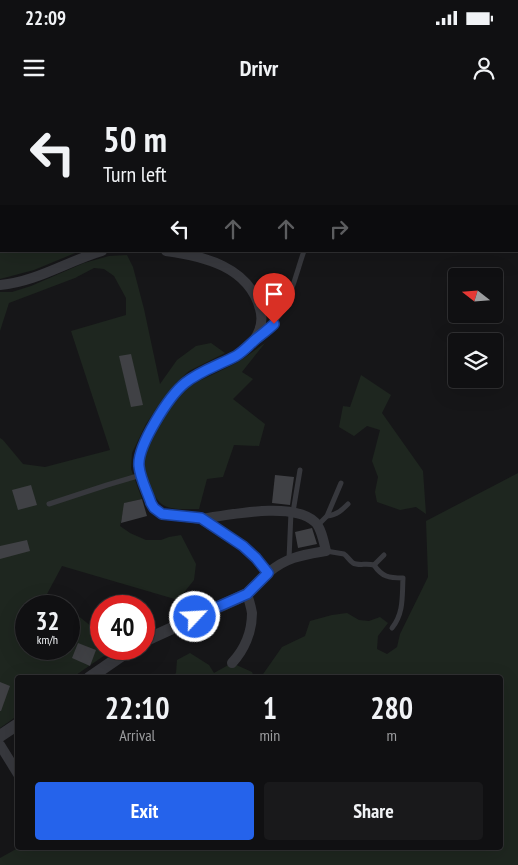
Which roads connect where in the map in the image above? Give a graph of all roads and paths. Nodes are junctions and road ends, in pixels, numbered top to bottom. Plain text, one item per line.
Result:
1 (99, 252) edge
2 (171, 252) edge
3 (304, 252) edge
4 (0, 285) edge
5 (255, 339) junction
6 (300, 470) dead end
7 (141, 475) junction
8 (341, 483) dead end
9 (49, 504) dead end
10 (348, 504) dead end
11 (292, 512) junction
12 (328, 516) junction
13 (201, 518) junction
14 (318, 525) junction
15 (326, 551) junction
16 (384, 555) dead end
17 (289, 560) junction
18 (374, 565) junction
19 (268, 573) junction
20 (247, 594) junction
21 (392, 628) dead end
22 (155, 636) edge
23 (115, 660) edge
24 (232, 663) dead end
25 (93, 675) edge
26 (15, 726) edge
27 (0, 736) edge
28 (0, 745) edge
29 (15, 769) edge

1 - 4 street
2 - 5 street
3 - 5 lane
5 - 7 street
6 - 11 lane
7 - 9 lane
7 - 13 street
8 - 12 lane
10 - 12 lane
11 - 13 street
11 - 14 street
11 - 17 lane
12 - 14 lane
13 - 19 street
14 - 15 street
15 - 17 street
15 - 18 lane
16 - 18 lane
17 - 19 street
18 - 21 lane
19 - 20 street
20 - 22 street
20 - 24 street
23 - 25 street
26 - 27 street
28 - 29 street

